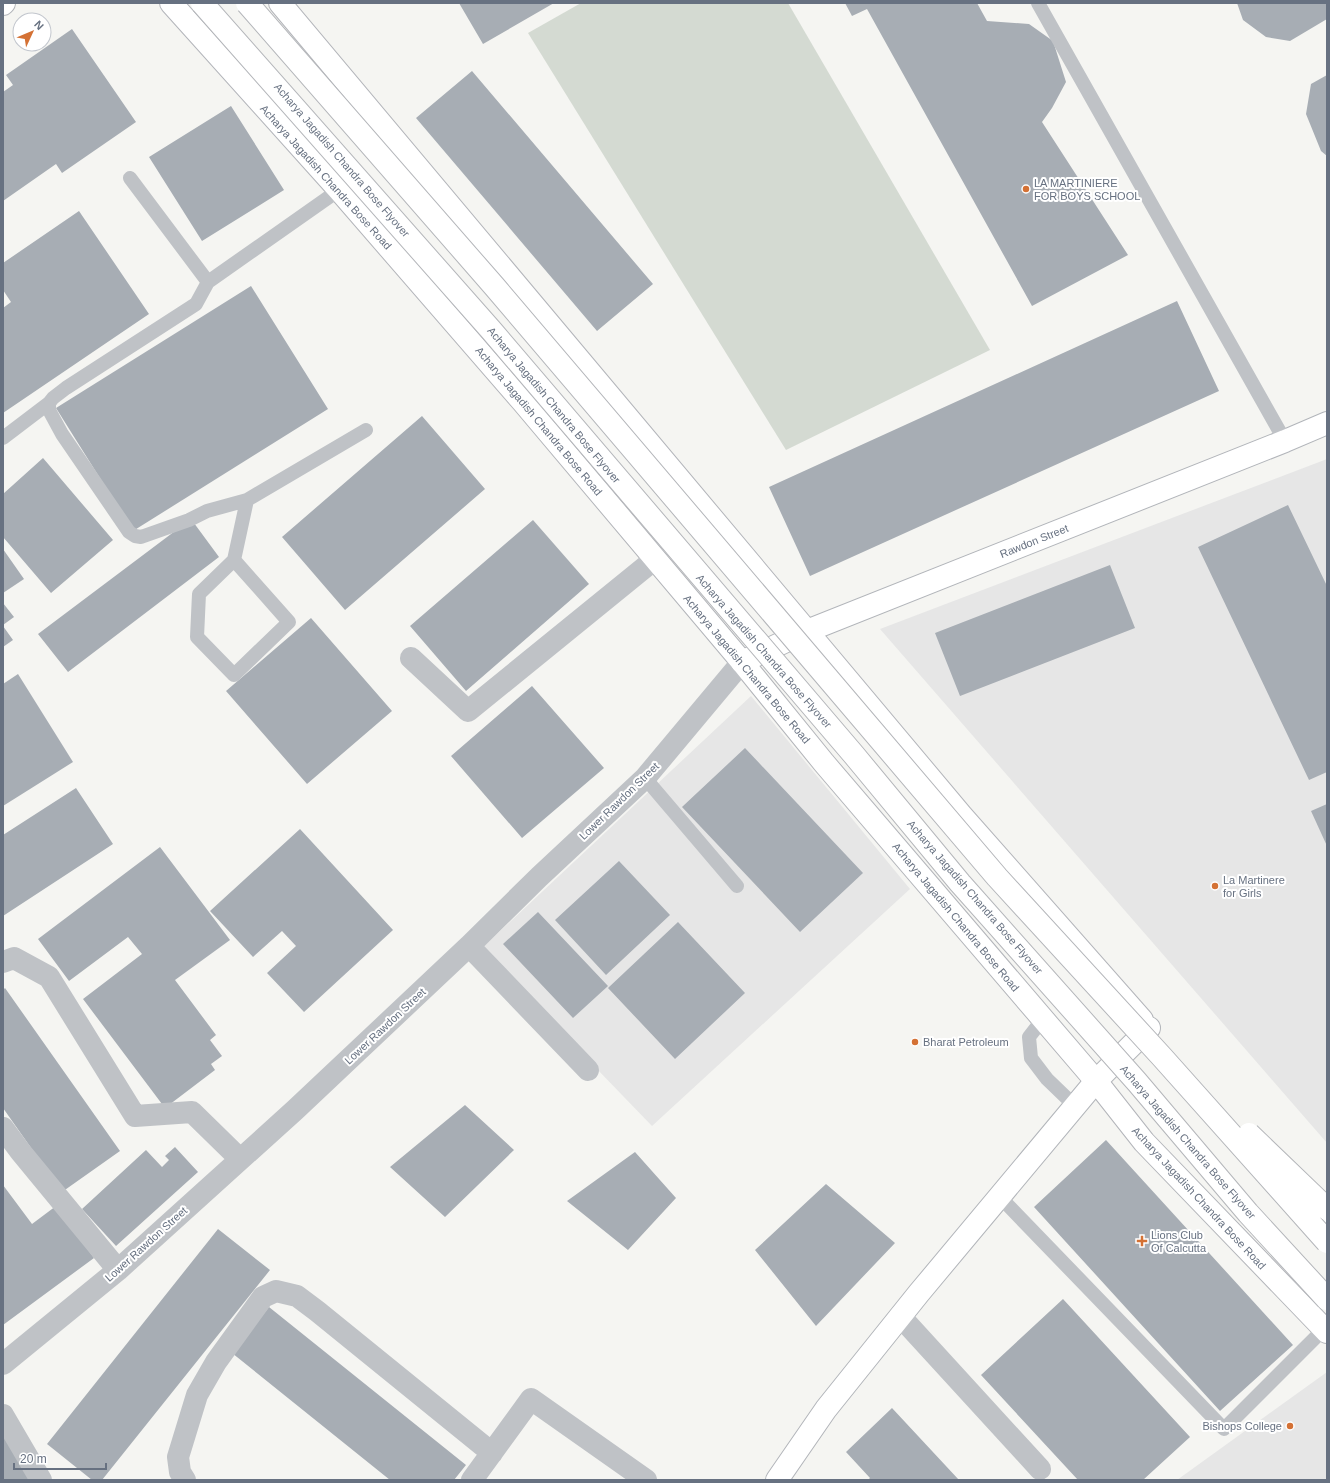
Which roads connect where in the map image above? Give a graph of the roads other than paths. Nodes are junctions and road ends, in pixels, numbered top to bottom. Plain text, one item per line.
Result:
1 (171, 3) edge
2 (202, 3) edge
3 (247, 3) edge
4 (280, 3) edge
5 (1038, 3) edge
6 (130, 178) dead end
7 (339, 190) junction
8 (208, 282) junction
9 (49, 403) junction
10 (1327, 423) edge
11 (366, 430) dead end
12 (3, 438) edge
13 (1284, 441) junction
14 (246, 500) junction
15 (655, 559) junction
16 (234, 560) junction
17 (807, 632) junction
18 (411, 658) dead end
19 (742, 662) junction
20 (645, 778) junction
21 (737, 886) dead end
22 (469, 946) junction
23 (3, 962) edge
24 (1087, 975) junction
25 (1043, 1019) junction
26 (1149, 1028) junction
27 (588, 1070) dead end
28 (1096, 1081) junction
29 (1075, 1106) junction
30 (3, 1128) edge
31 (240, 1159) junction
32 (1000, 1197) junction
33 (1327, 1209) edge
34 (1327, 1224) edge
35 (1327, 1242) edge
36 (118, 1270) junction
37 (1327, 1299) edge
38 (900, 1316) junction
39 (1325, 1330) edge
40 (3, 1364) edge
41 (3, 1416) edge
42 (492, 1453) junction
43 (1040, 1470) dead end
44 (41, 1480) edge
45 (185, 1480) edge
46 (472, 1480) edge
47 (646, 1480) edge
48 (778, 1480) edge

1 - 7 main road, Acharya Jagadish Chandra Bose Road
2 - 37 main road, Acharya Jagadish Chandra Bose Flyover, bridge
3 - 24 main road, bridge
4 - 17 main road
5 - 13 lane
6 - 8 lane
7 - 8 lane
7 - 15 main road, Acharya Jagadish Chandra Bose Road
8 - 9 lane
9 - 12 lane
9 - 14 lane
10 - 13 main road, Rawdon Street
11 - 14 lane
13 - 17 main road, Rawdon Street
14 - 16 lane
15 - 18 street
15 - 19 main road, Acharya Jagadish Chandra Bose Road
16 - 16 lane
17 - 19 main road, Rawdon Street
17 - 26 main road
19 - 20 street, Lower Rawdon Street
19 - 25 main road, Acharya Jagadish Chandra Bose Road
20 - 21 lane
20 - 22 street, Lower Rawdon Street
22 - 27 street
22 - 31 street, Lower Rawdon Street
23 - 31 street
24 - 33 main road, bridge
24 - 35 main road, bridge
25 - 28 main road, Acharya Jagadish Chandra Bose Road
25 - 29 lane
26 - 28 main road
26 - 34 main road
28 - 29 main road
28 - 39 main road, Acharya Jagadish Chandra Bose Road
29 - 32 main road
30 - 36 street
31 - 36 street, Lower Rawdon Street
32 - 38 main road
32 - 39 lane
36 - 40 street, Lower Rawdon Street
38 - 43 street
38 - 48 main road
41 - 44 street
42 - 45 street
42 - 46 street
42 - 47 street

